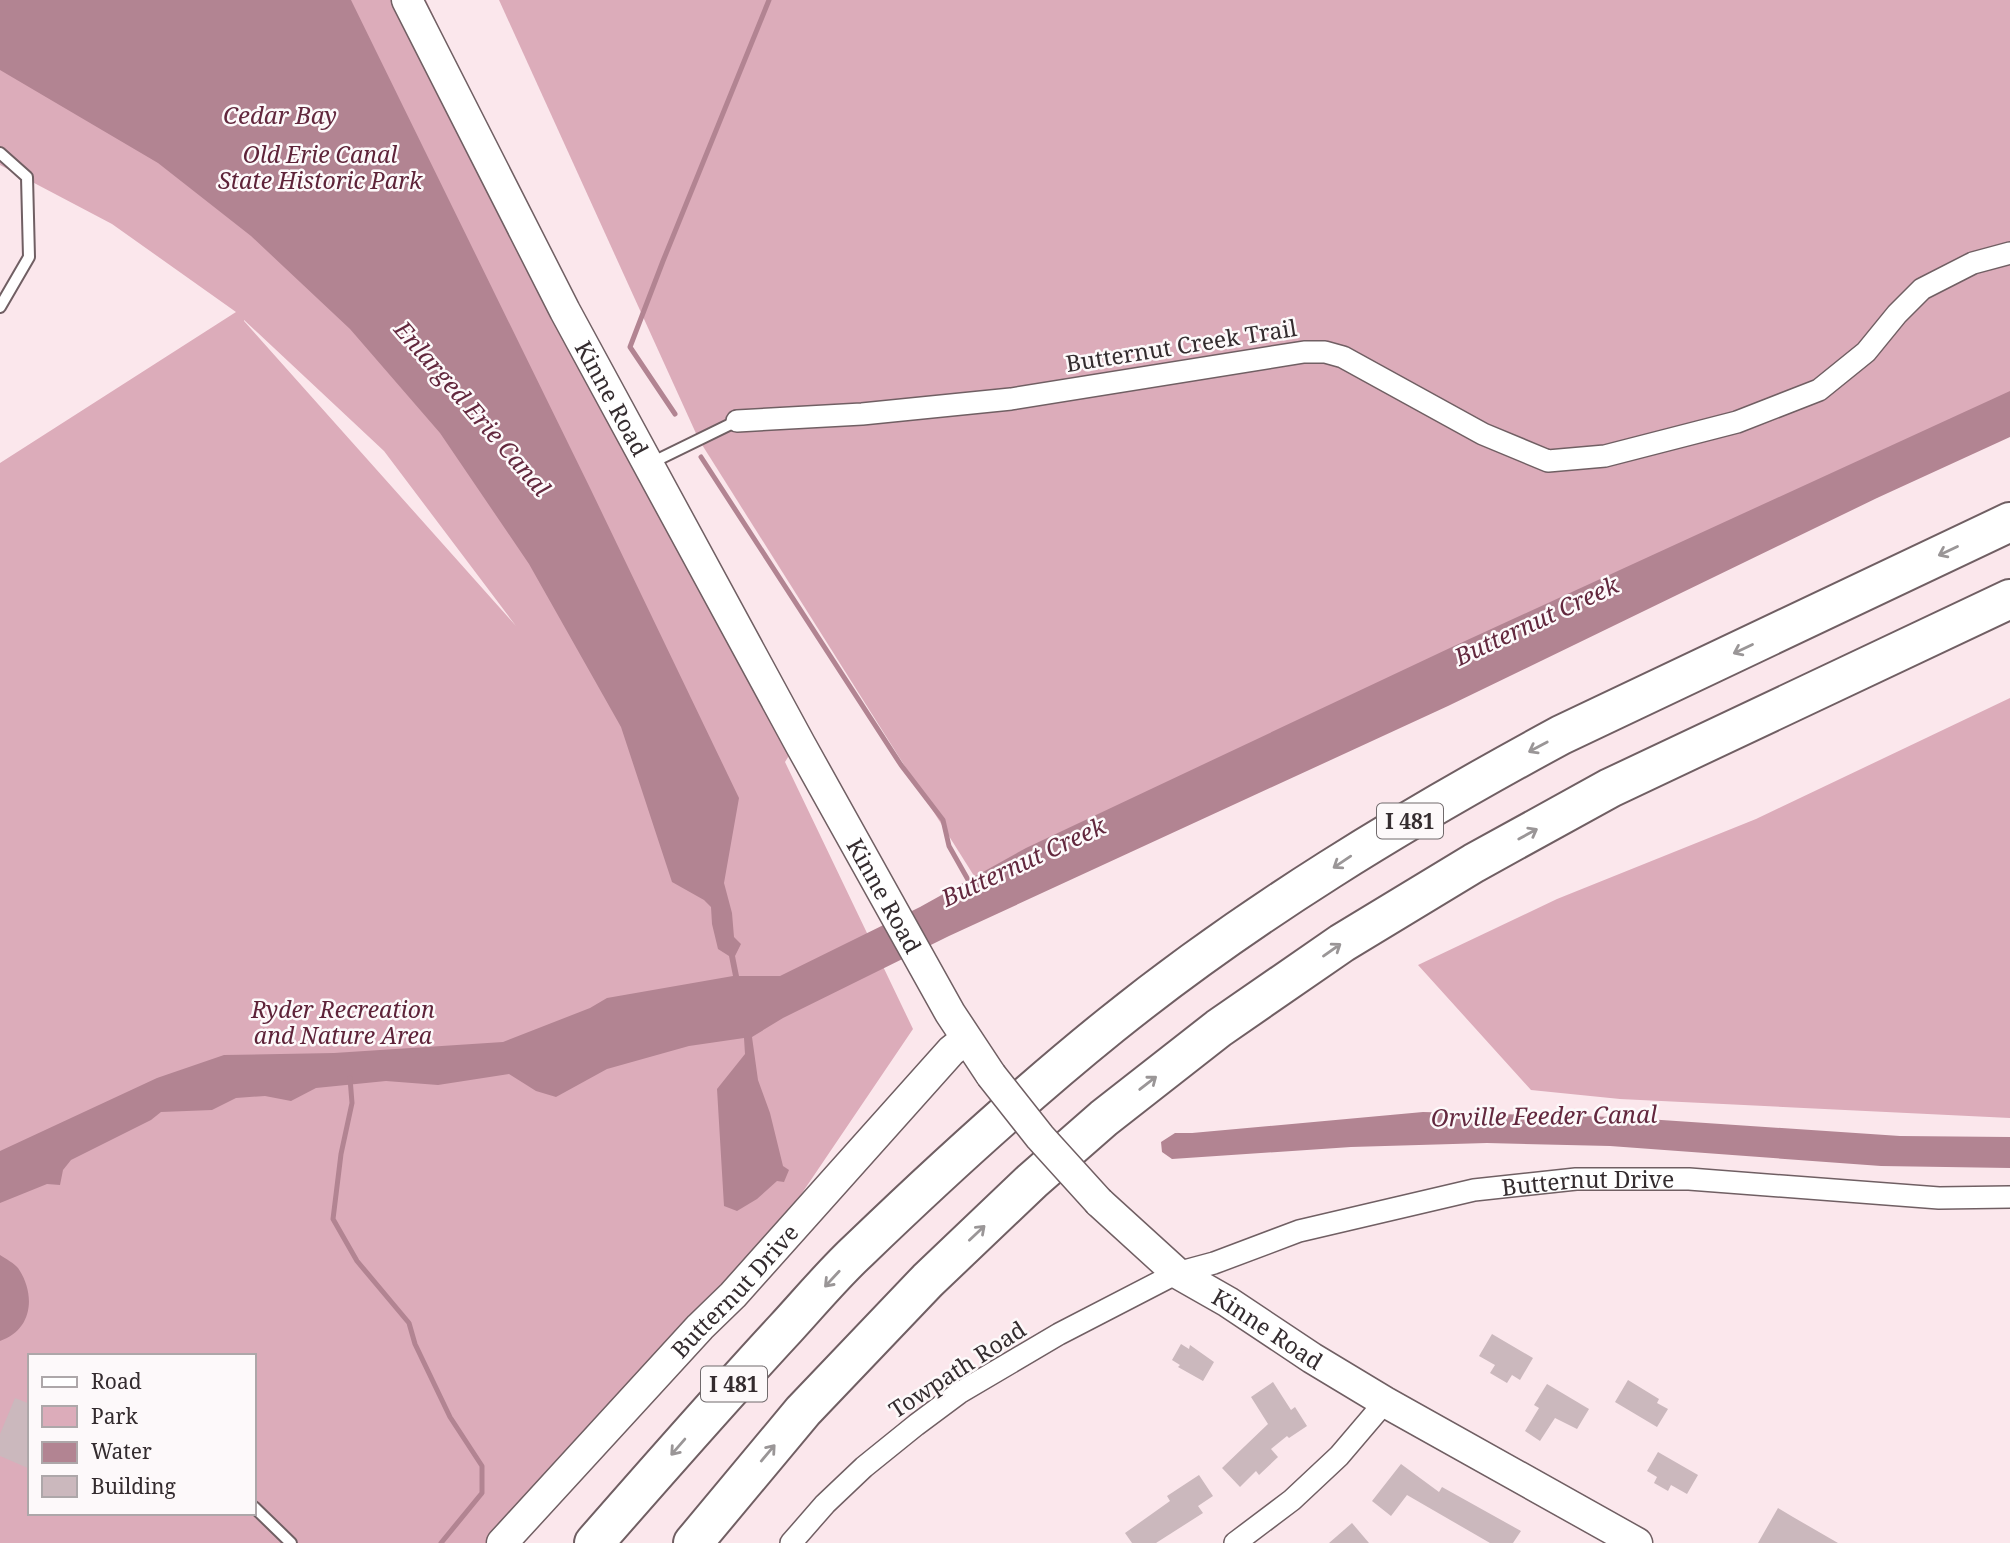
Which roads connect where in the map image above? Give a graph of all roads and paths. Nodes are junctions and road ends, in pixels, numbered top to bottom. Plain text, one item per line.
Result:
1 (407, 0) edge
2 (0, 153) edge
3 (2010, 253) edge
4 (0, 307) edge
5 (737, 421) joint
6 (649, 464) junction
7 (2010, 522) edge
8 (2010, 599) edge
9 (966, 1039) junction
10 (2010, 1196) edge
11 (1177, 1273) junction
12 (1385, 1402) junction
13 (256, 1509) edge
14 (1245, 1540) edge
15 (291, 1543) edge
16 (502, 1543) edge
17 (594, 1543) edge
18 (693, 1543) edge
19 (791, 1543) edge
20 (1637, 1543) edge

1 - 6 street, Kinne Road
2 - 4 lane
3 - 5 street, Butternut Creek Trail
5 - 6 lane
6 - 9 street, Kinne Road
7 -> 17 highway, I 481
18 -> 8 highway, I 481
9 - 11 street, Kinne Road, bridge
9 - 16 street, Butternut Drive
10 - 11 street, Butternut Drive
11 - 12 street, Kinne Road
11 - 19 street, Towpath Road
12 - 14 street
12 - 20 street, Kinne Road
13 - 15 lane

